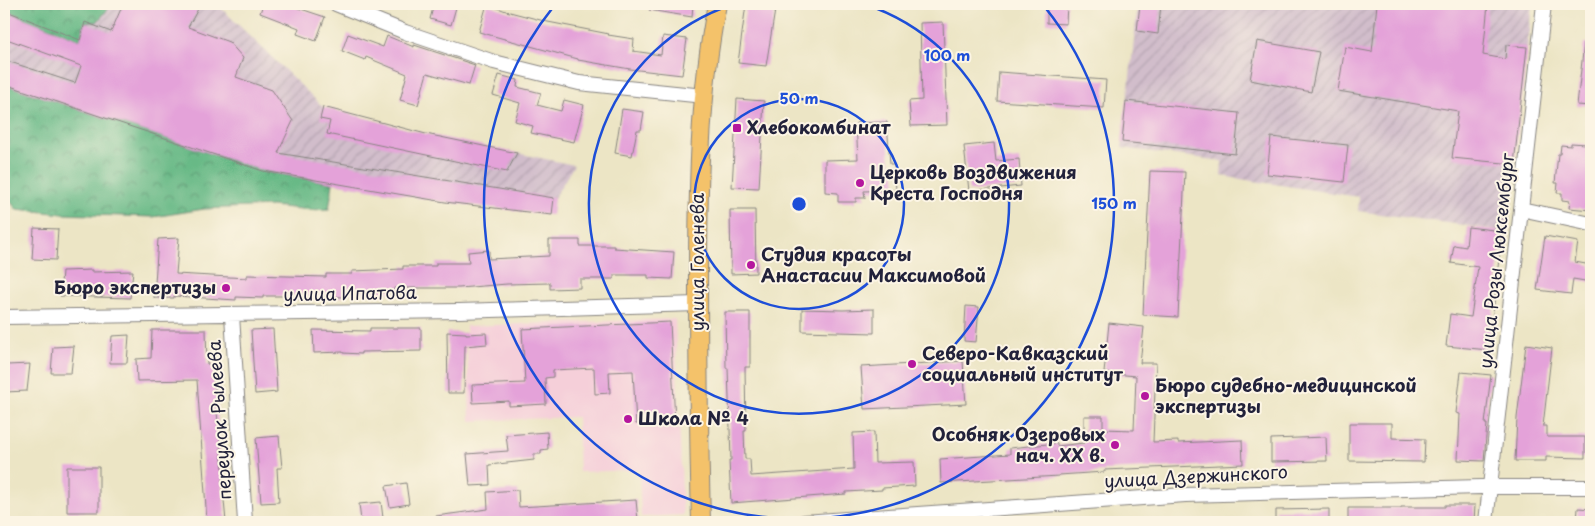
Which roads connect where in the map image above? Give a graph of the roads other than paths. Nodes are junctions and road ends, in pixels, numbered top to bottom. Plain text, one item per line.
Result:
1 (336, 4) edge
2 (717, 4) edge
3 (1544, 4) edge
4 (704, 96) junction
5 (1521, 210) junction
6 (1591, 224) edge
7 (698, 304) junction
8 (232, 315) junction
9 (4, 317) edge
10 (1490, 487) junction
11 (1591, 487) edge
12 (245, 522) edge
13 (702, 522) edge
14 (804, 522) edge
15 (1486, 522) edge

1 - 4 street
2 - 4 main road, улица Голенева
3 - 5 street, улица Розы Люксембург
4 - 7 main road, улица Голенева
5 - 6 street
5 - 10 street, улица Розы Люксембург
7 - 8 street, улица Ипатова
7 - 13 main road, улица Голенева
8 - 9 street, улица Ипатова
8 - 12 street, переулок Рылеева
10 - 11 street, улица Дзержинского
10 - 14 street, улица Дзержинского
10 - 15 street, улица Розы Люксембург

